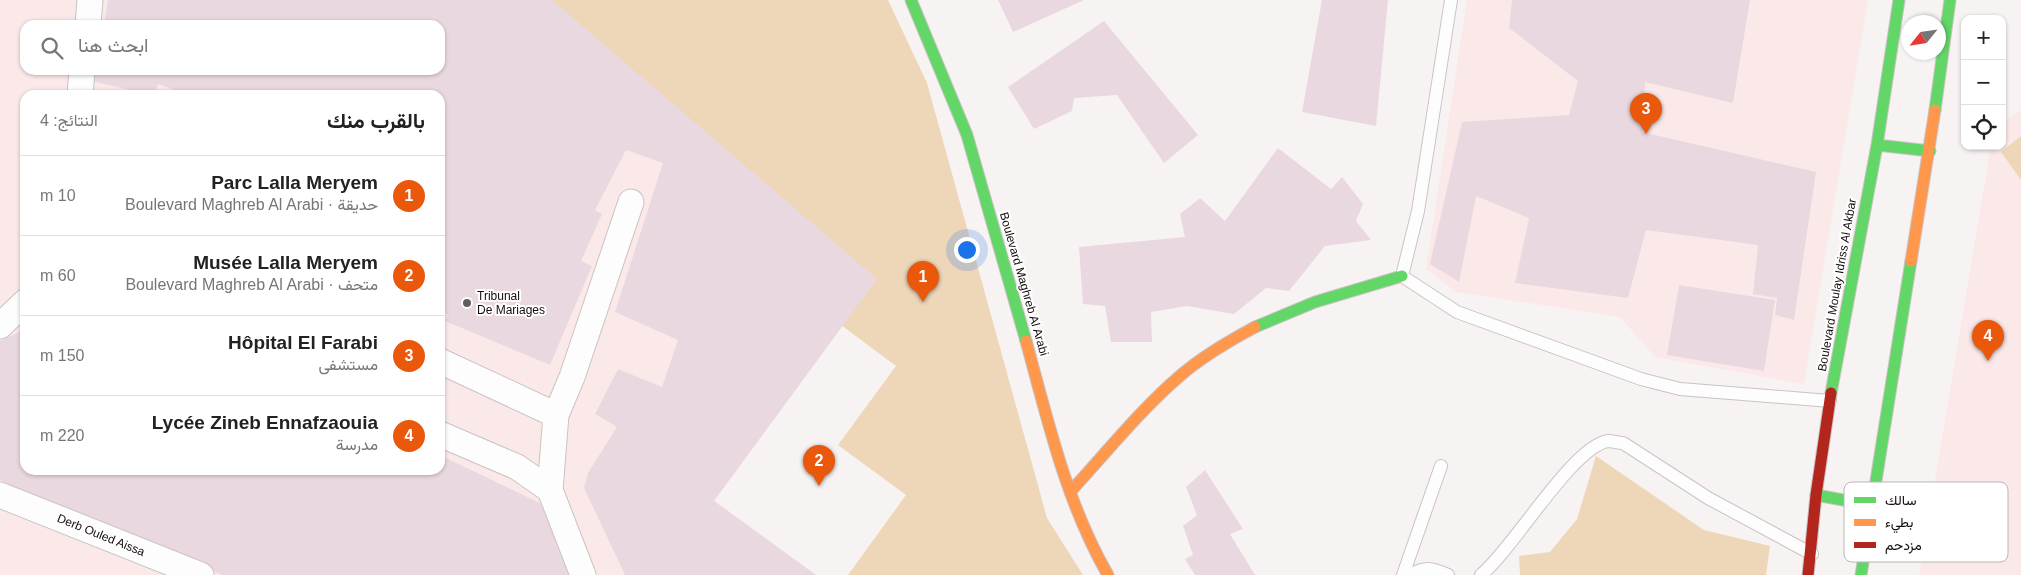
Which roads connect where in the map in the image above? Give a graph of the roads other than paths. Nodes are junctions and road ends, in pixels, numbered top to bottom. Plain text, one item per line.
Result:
1 (90, 0) edge
2 (912, 0) edge
3 (1451, 0) edge
4 (1899, 0) edge
5 (1950, 0) edge
6 (88, 20) edge
7 (82, 75) edge
8 (80, 90) edge
9 (1877, 145) junction
10 (1930, 151) junction
11 (631, 202) dead end
12 (1402, 276) junction
13 (20, 307) edge
14 (0, 326) edge
15 (445, 363) edge
16 (1830, 400) junction
17 (556, 415) junction
18 (445, 436) edge
19 (1441, 466) dead end
20 (1874, 482) edge
21 (550, 490) junction
22 (1070, 492) junction
23 (0, 495) edge
24 (1816, 495) junction
25 (1844, 501) edge
26 (1812, 554) junction
27 (1863, 562) edge
28 (201, 575) edge
29 (583, 575) edge
30 (1108, 575) edge
31 (1403, 575) edge
32 (1410, 575) edge
33 (1448, 575) edge
34 (1481, 575) edge
35 (1808, 575) edge
36 (1861, 575) edge

1 - 6 street
2 - 22 main road, Boulevard Maghreb Al Arabi
3 - 12 lane
4 - 9 main road, Boulevard Moulay Idriss Al Akbar
5 - 10 main road
7 - 8 street
9 - 10 main road
9 - 16 main road, Boulevard Moulay Idriss Al Akbar
10 - 20 main road
11 - 17 street
12 - 16 lane
12 - 22 main road
13 - 14 street
15 - 17 street
16 - 24 main road, Boulevard Moulay Idriss Al Akbar
17 - 21 street
18 - 21 street
19 - 31 lane
21 - 29 street
22 - 30 main road, Boulevard Maghreb Al Arabi
23 - 28 street, Derb Ouled Aissa
24 - 25 main road
24 - 26 main road, Boulevard Moulay Idriss Al Akbar
26 - 34 lane
26 - 35 main road, Boulevard Moulay Idriss Al Akbar
27 - 36 main road
32 - 33 lane

